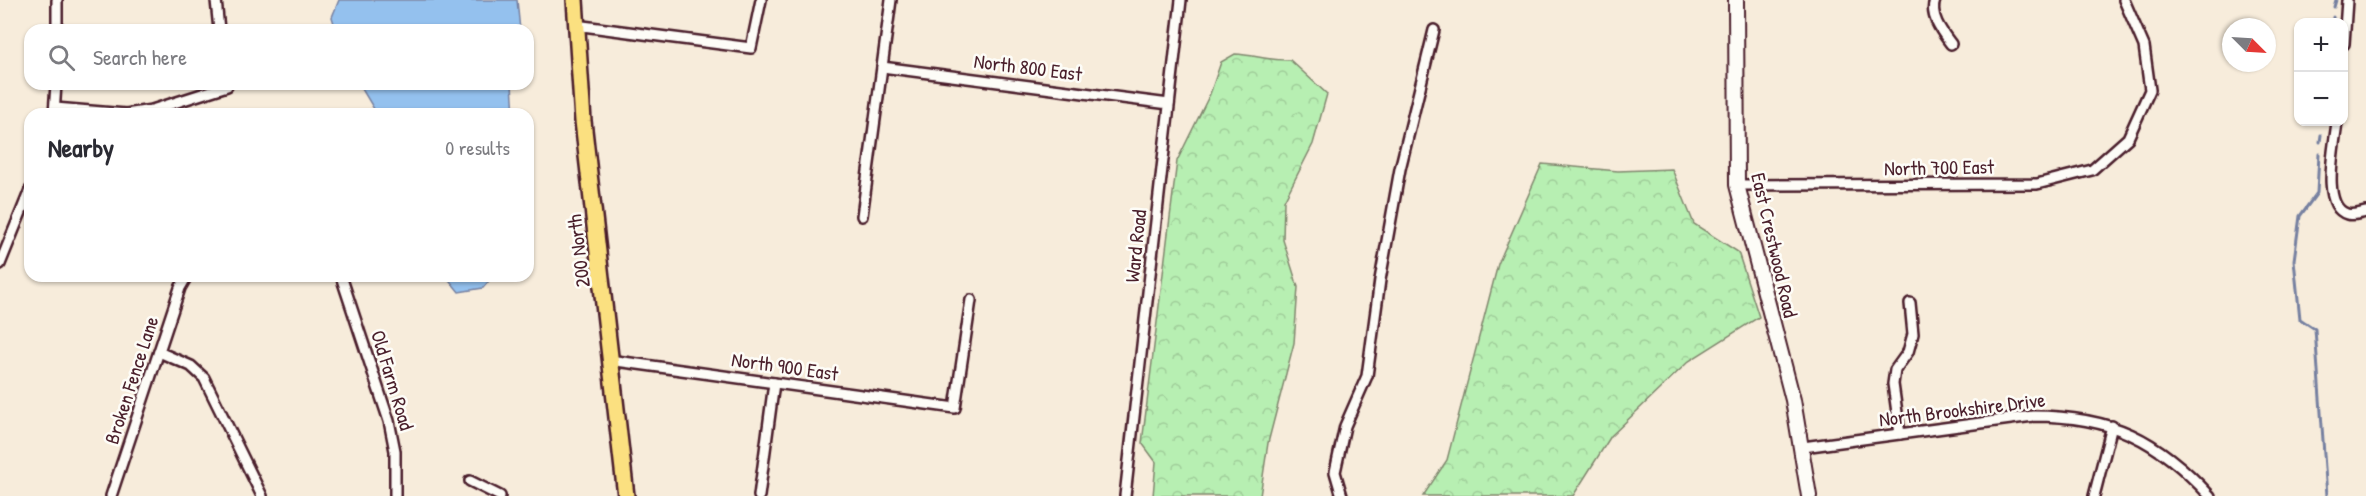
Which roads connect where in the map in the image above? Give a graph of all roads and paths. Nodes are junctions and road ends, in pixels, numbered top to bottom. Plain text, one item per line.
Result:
1 (57, 0) edge
2 (216, 0) edge
3 (575, 0) edge
4 (761, 0) edge
5 (891, 0) edge
6 (1181, 0) edge
7 (1736, 0) edge
8 (1935, 0) edge
9 (2124, 0) edge
10 (2348, 0) edge
11 (2346, 18) edge
12 (57, 24) edge
13 (218, 24) edge
14 (575, 25) junction
15 (1434, 30) dead end
16 (1951, 44) dead end
17 (882, 67) junction
18 (56, 90) edge
19 (214, 90) edge
20 (1169, 104) junction
21 (55, 108) edge
22 (158, 108) edge
23 (2337, 126) edge
24 (1737, 185) junction
25 (24, 205) edge
26 (2366, 212) edge
27 (862, 216) dead end
28 (0, 264) edge
29 (184, 282) edge
30 (343, 282) edge
31 (971, 300) dead end
32 (1910, 303) dead end
33 (159, 352) junction
34 (609, 360) junction
35 (774, 383) junction
36 (2112, 426) junction
37 (1900, 434) junction
38 (1803, 447) junction
39 (470, 481) dead end
40 (111, 496) edge
41 (262, 496) edge
42 (395, 496) edge
43 (500, 496) edge
44 (626, 496) edge
45 (759, 496) edge
46 (1125, 496) edge
47 (1342, 496) edge
48 (1809, 496) edge
49 (2094, 496) edge
50 (2210, 496) edge

1 - 12 street
2 - 13 street
3 - 14 main road, 200 North
4 - 14 street
5 - 17 street
6 - 20 street, Ward Road
7 - 24 street, East Crestwood Road
8 - 16 street
9 - 24 street, North 700 East
10 - 11 street
14 - 34 main road, 200 North
15 - 47 street
17 - 20 street, North 800 East
17 - 27 street
18 - 21 street
19 - 22 street
20 - 46 street, Ward Road
23 - 26 street
24 - 38 street, East Crestwood Road
25 - 28 street
29 - 33 street, Broken Fence Lane
30 - 42 street, Old Farm Road
31 - 35 street, North 900 East
32 - 37 street
33 - 40 street, Broken Fence Lane
33 - 41 street
34 - 35 street, North 900 East
34 - 44 main road, 200 North
35 - 45 street
36 - 37 street, North Brookshire Drive
36 - 49 street
36 - 50 street, North Brookshire Drive
37 - 38 street, North Brookshire Drive
38 - 48 street, East Crestwood Road
39 - 43 street

